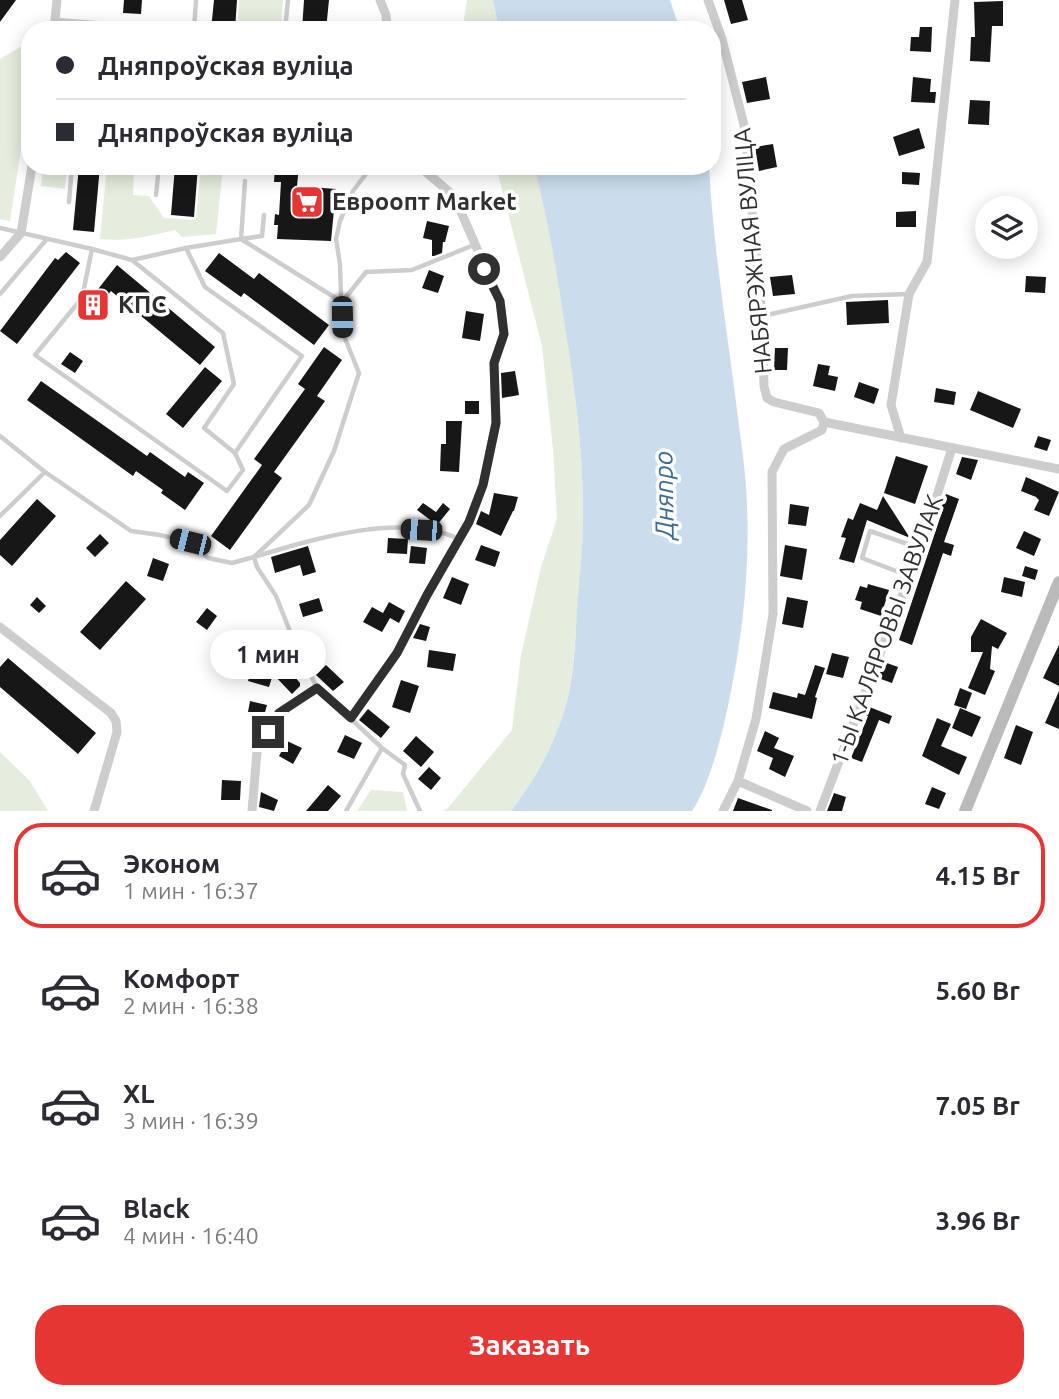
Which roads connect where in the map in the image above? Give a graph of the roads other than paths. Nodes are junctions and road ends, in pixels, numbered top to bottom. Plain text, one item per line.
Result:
1 (57, 0) edge
2 (196, 0) edge
3 (288, 0) edge
4 (380, 0) edge
5 (708, 0) edge
6 (955, 0) edge
7 (55, 21) edge
8 (195, 21) edge
9 (286, 21) edge
10 (386, 21) edge
11 (716, 21) edge
12 (721, 36) edge
13 (31, 175) edge
14 (71, 175) edge
15 (158, 175) edge
16 (366, 175) edge
17 (430, 175) edge
18 (245, 181) dead end
19 (156, 195) dead end
20 (69, 202) dead end
21 (264, 215) dead end
22 (0, 228) edge
23 (21, 233) junction
24 (241, 239) junction
25 (46, 240) junction
26 (474, 245) junction
27 (186, 248) junction
28 (92, 249) junction
29 (0, 257) edge
30 (132, 260) junction
31 (909, 294) junction
32 (0, 295) edge
33 (342, 302) junction
34 (762, 316) junction
35 (824, 422) junction
36 (0, 436) edge
37 (901, 438) junction
38 (953, 448) junction
39 (236, 453) junction
40 (1059, 469) edge
41 (45, 472) junction
42 (0, 516) edge
43 (460, 539) junction
44 (920, 549) junction
45 (254, 556) junction
46 (909, 576) junction
47 (1059, 582) edge
48 (0, 627) edge
49 (317, 688) junction
50 (351, 718) junction
51 (382, 748) junction
52 (738, 781) junction
53 (94, 811) edge
54 (252, 811) edge
55 (346, 811) edge
56 (420, 811) edge
57 (723, 811) edge
58 (807, 811) edge
59 (820, 811) edge
60 (965, 811) edge

1 - 7 street
2 - 8 lane
3 - 9 lane
4 - 10 street
5 - 11 street, НАБЯРЭЖНАЯ ВУЛІЦА
6 - 31 street
12 - 34 street, НАБЯРЭЖНАЯ ВУЛІЦА
13 - 23 street
14 - 20 lane
15 - 19 lane
16 - 33 lane
17 - 26 street
18 - 24 lane
21 - 24 lane
22 - 23 lane
23 - 25 lane
23 - 29 street
24 - 27 lane
24 - 33 lane
25 - 28 lane
25 - 32 lane
26 - 33 lane
26 - 43 street
27 - 30 lane
27 - 39 lane
28 - 30 lane
28 - 39 lane
30 - 39 lane
31 - 34 lane
31 - 37 street
33 - 45 lane
34 - 35 street, НАБЯРЭЖНАЯ ВУЛІЦА
35 - 37 street
35 - 52 street
36 - 41 lane
37 - 38 street
38 - 40 street
38 - 44 street, 1-Ы КАЛЯРОВЫ ЗАВУЛАК
41 - 42 lane
41 - 45 lane
43 - 45 lane
43 - 50 street
44 - 46 street, 1-Ы КАЛЯРОВЫ ЗАВУЛАК
44 - 46 lane
45 - 49 lane
46 - 59 street, 1-Ы КАЛЯРОВЫ ЗАВУЛАК
47 - 60 main road
48 - 53 street
49 - 50 street
49 - 54 street
50 - 51 lane
51 - 55 lane
51 - 56 lane
52 - 57 street
52 - 58 street

